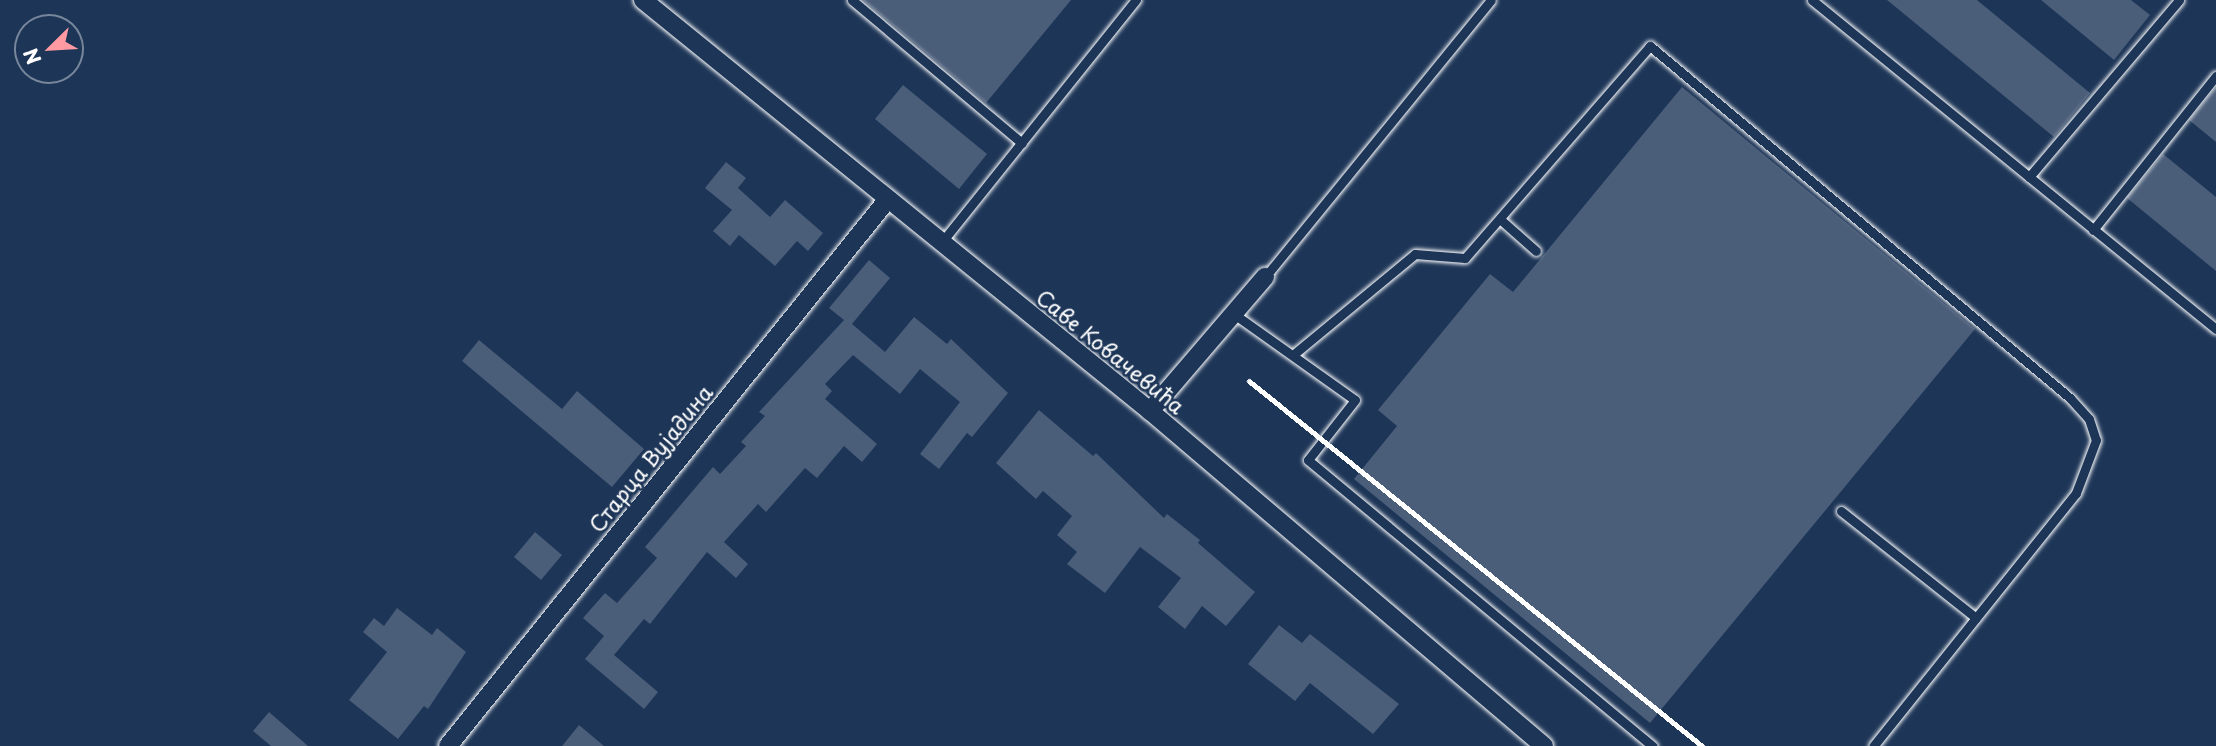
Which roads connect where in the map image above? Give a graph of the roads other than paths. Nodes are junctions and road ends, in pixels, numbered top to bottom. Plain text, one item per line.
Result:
1 (643, 0) edge
2 (852, 0) edge
3 (1136, 0) edge
4 (1492, 0) edge
5 (1811, 0) edge
6 (2179, 0) edge
7 (2216, 76) edge
8 (1022, 143) junction
9 (2029, 177) junction
10 (888, 199) junction
11 (1500, 219) junction
12 (2093, 230) junction
13 (941, 243) junction
14 (1536, 251) dead end
15 (1265, 277) joint
16 (1234, 314) junction
17 (2216, 329) edge
18 (1294, 354) junction
19 (1150, 411) junction
20 (1841, 511) dead end
21 (1976, 618) junction
22 (449, 746) edge
23 (1544, 746) edge
24 (1654, 746) edge
25 (1873, 746) edge

1 - 10 street, Саве Ковачевића
2 - 8 lane
3 - 8 lane
4 - 15 lane
5 - 9 lane
6 - 9 lane
7 - 12 lane
8 - 13 lane
9 - 12 lane
10 - 13 street, Саве Ковачевића
10 - 22 street, Старца Вујадина
11 - 14 lane
11 - 18 lane
11 - 21 lane
12 - 17 lane
13 - 19 street, Саве Ковачевића
15 - 16 street
16 - 18 lane
16 - 19 street
18 - 24 lane
19 - 23 street, Саве Ковачевића
20 - 21 lane
21 - 25 lane

